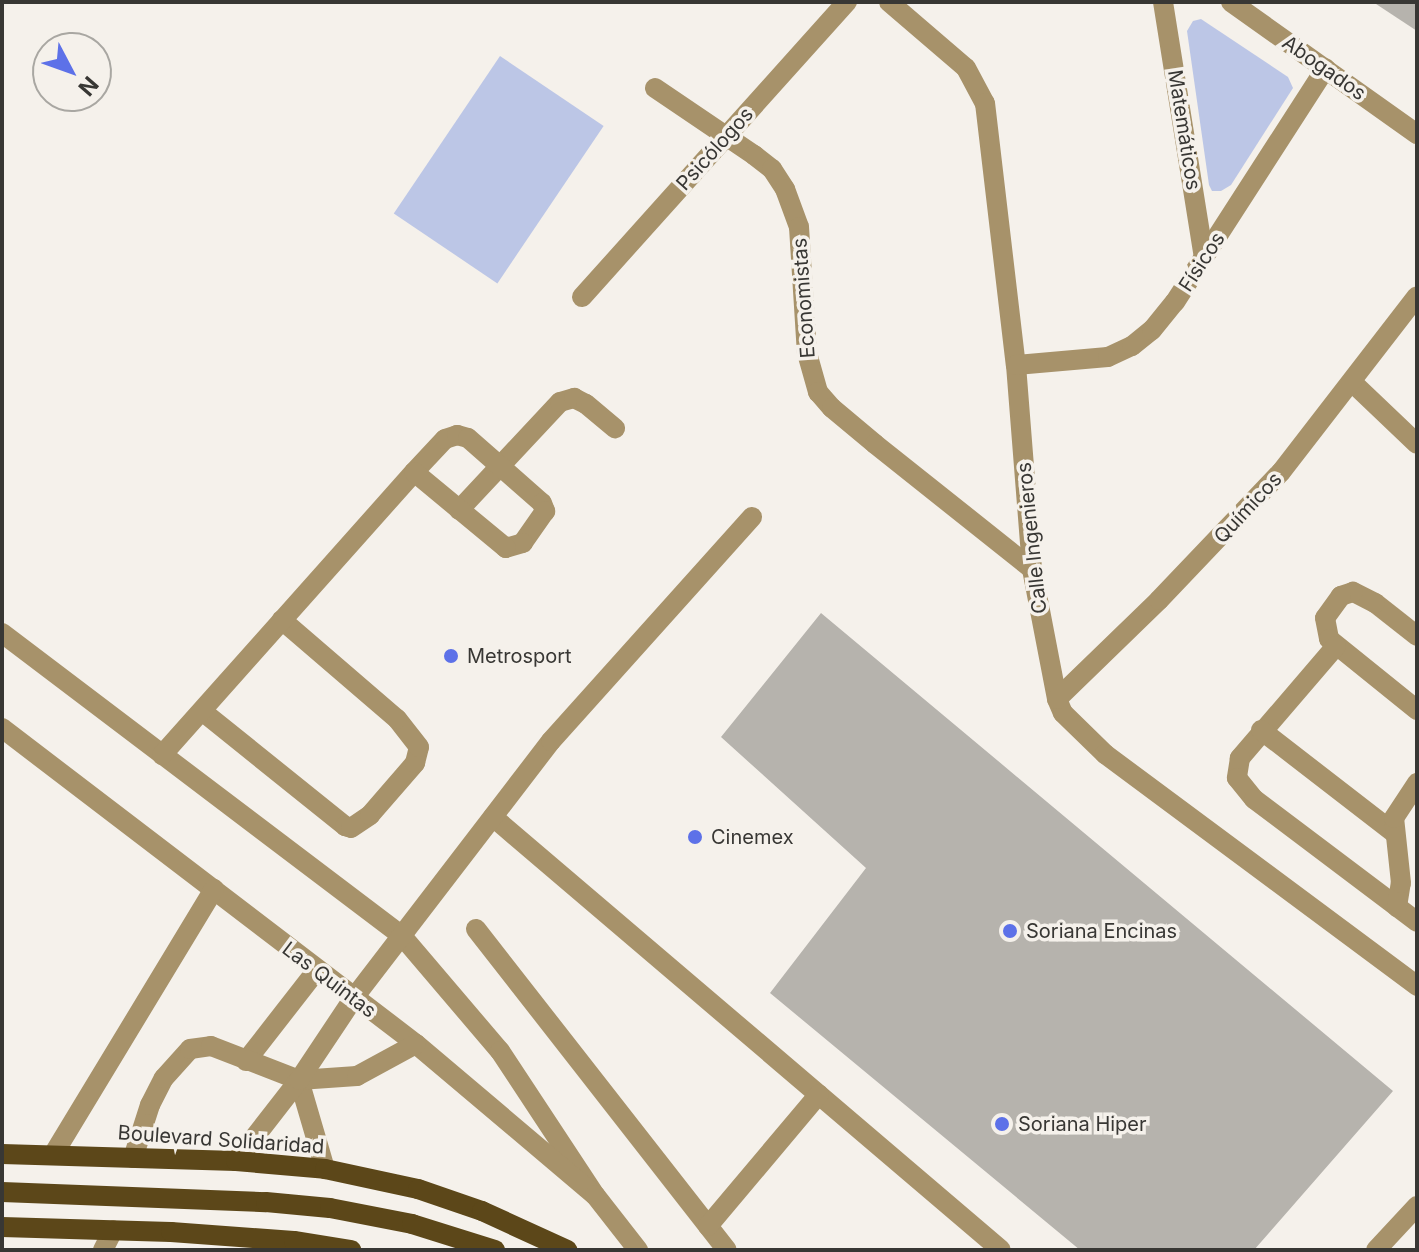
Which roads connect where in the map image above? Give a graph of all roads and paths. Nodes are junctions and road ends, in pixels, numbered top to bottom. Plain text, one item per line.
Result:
1 (847, 2) edge
2 (889, 2) edge
3 (1163, 2) edge
4 (1231, 2) edge
5 (1326, 68) junction
6 (655, 88) dead end
7 (1417, 134) edge
8 (727, 136) junction
9 (1204, 258) junction
10 (1417, 296) edge
11 (582, 297) dead end
12 (1016, 365) junction
13 (1353, 383) junction
14 (615, 428) dead end
15 (1417, 444) edge
16 (500, 466) junction
17 (414, 472) junction
18 (459, 510) junction
19 (752, 517) dead end
20 (1032, 569) junction
21 (282, 620) junction
22 (2, 633) edge
23 (1417, 636) edge
24 (1336, 646) junction
25 (1057, 699) junction
26 (1417, 710) edge
27 (202, 711) junction
28 (2, 728) edge
29 (1261, 730) junction
30 (162, 755) junction
31 (1417, 783) edge
32 (493, 817) junction
33 (1393, 832) junction
34 (1409, 873) edge
35 (214, 889) junction
36 (1397, 907) junction
37 (1417, 922) edge
38 (476, 929) dead end
39 (402, 936) junction
40 (316, 971) junction
41 (1417, 986) edge
42 (353, 999) junction
43 (416, 1044) junction
44 (246, 1061) junction
45 (299, 1080) junction
46 (819, 1094) junction
47 (2, 1154) edge
48 (53, 1155) junction
49 (133, 1158) junction
50 (236, 1161) junction
51 (325, 1169) junction
52 (2, 1192) edge
53 (595, 1195) junction
54 (1417, 1206) edge
55 (708, 1226) junction
56 (2, 1227) edge
57 (113, 1230) junction
58 (1386, 1247) edge
59 (103, 1250) edge
60 (351, 1250) edge
61 (495, 1250) edge
62 (567, 1250) edge
63 (638, 1250) edge
64 (727, 1250) edge
65 (1001, 1250) edge

1 - 8 street, Psicólogos
2 - 12 street, Calle Ingenieros
3 - 9 street, Matemáticos
4 - 5 street, Abogados
5 - 7 street, Abogados
5 - 9 street, Físicos
6 - 8 street, Economistas
8 - 11 street, Psicólogos
8 - 20 street, Economistas
9 - 12 street, Físicos
10 - 13 street, Químicos
12 - 20 street, Calle Ingenieros
13 - 15 street
13 - 25 street, Químicos
14 - 16 street
16 - 17 street
16 - 18 street
16 - 18 street
17 - 18 street
17 - 21 street
19 - 32 street
20 - 25 street, Calle Ingenieros
21 - 27 street
21 - 27 street
22 - 30 street
23 - 24 street
24 - 26 street
24 - 29 street
25 - 41 street, Calle Ingenieros
27 - 30 street
28 - 35 street, Las Quintas
29 - 33 street
29 - 36 street
30 - 39 street
31 - 33 street
32 - 39 street
32 - 46 street
33 - 34 street
34 - 36 street
35 - 40 street, Las Quintas
35 - 48 street
36 - 37 street
38 - 55 street
39 - 42 street
39 - 53 street
40 - 42 street, Las Quintas
40 - 44 street
42 - 43 street, Las Quintas
42 - 45 street
43 - 45 street
43 - 53 street, Las Quintas
44 - 45 street
44 - 49 street
45 - 50 street
45 - 51 street
46 - 55 street
46 - 65 street
47 - 48 main road, Boulevard Solidaridad
48 - 49 main road, Boulevard Solidaridad
49 - 50 main road, Boulevard Solidaridad
50 - 51 main road, Boulevard Solidaridad
51 - 62 main road, Boulevard Solidaridad
52 - 61 main road
53 - 63 street, Las Quintas
54 - 58 street
55 - 64 street
56 - 57 main road
57 - 59 street
57 - 60 main road

